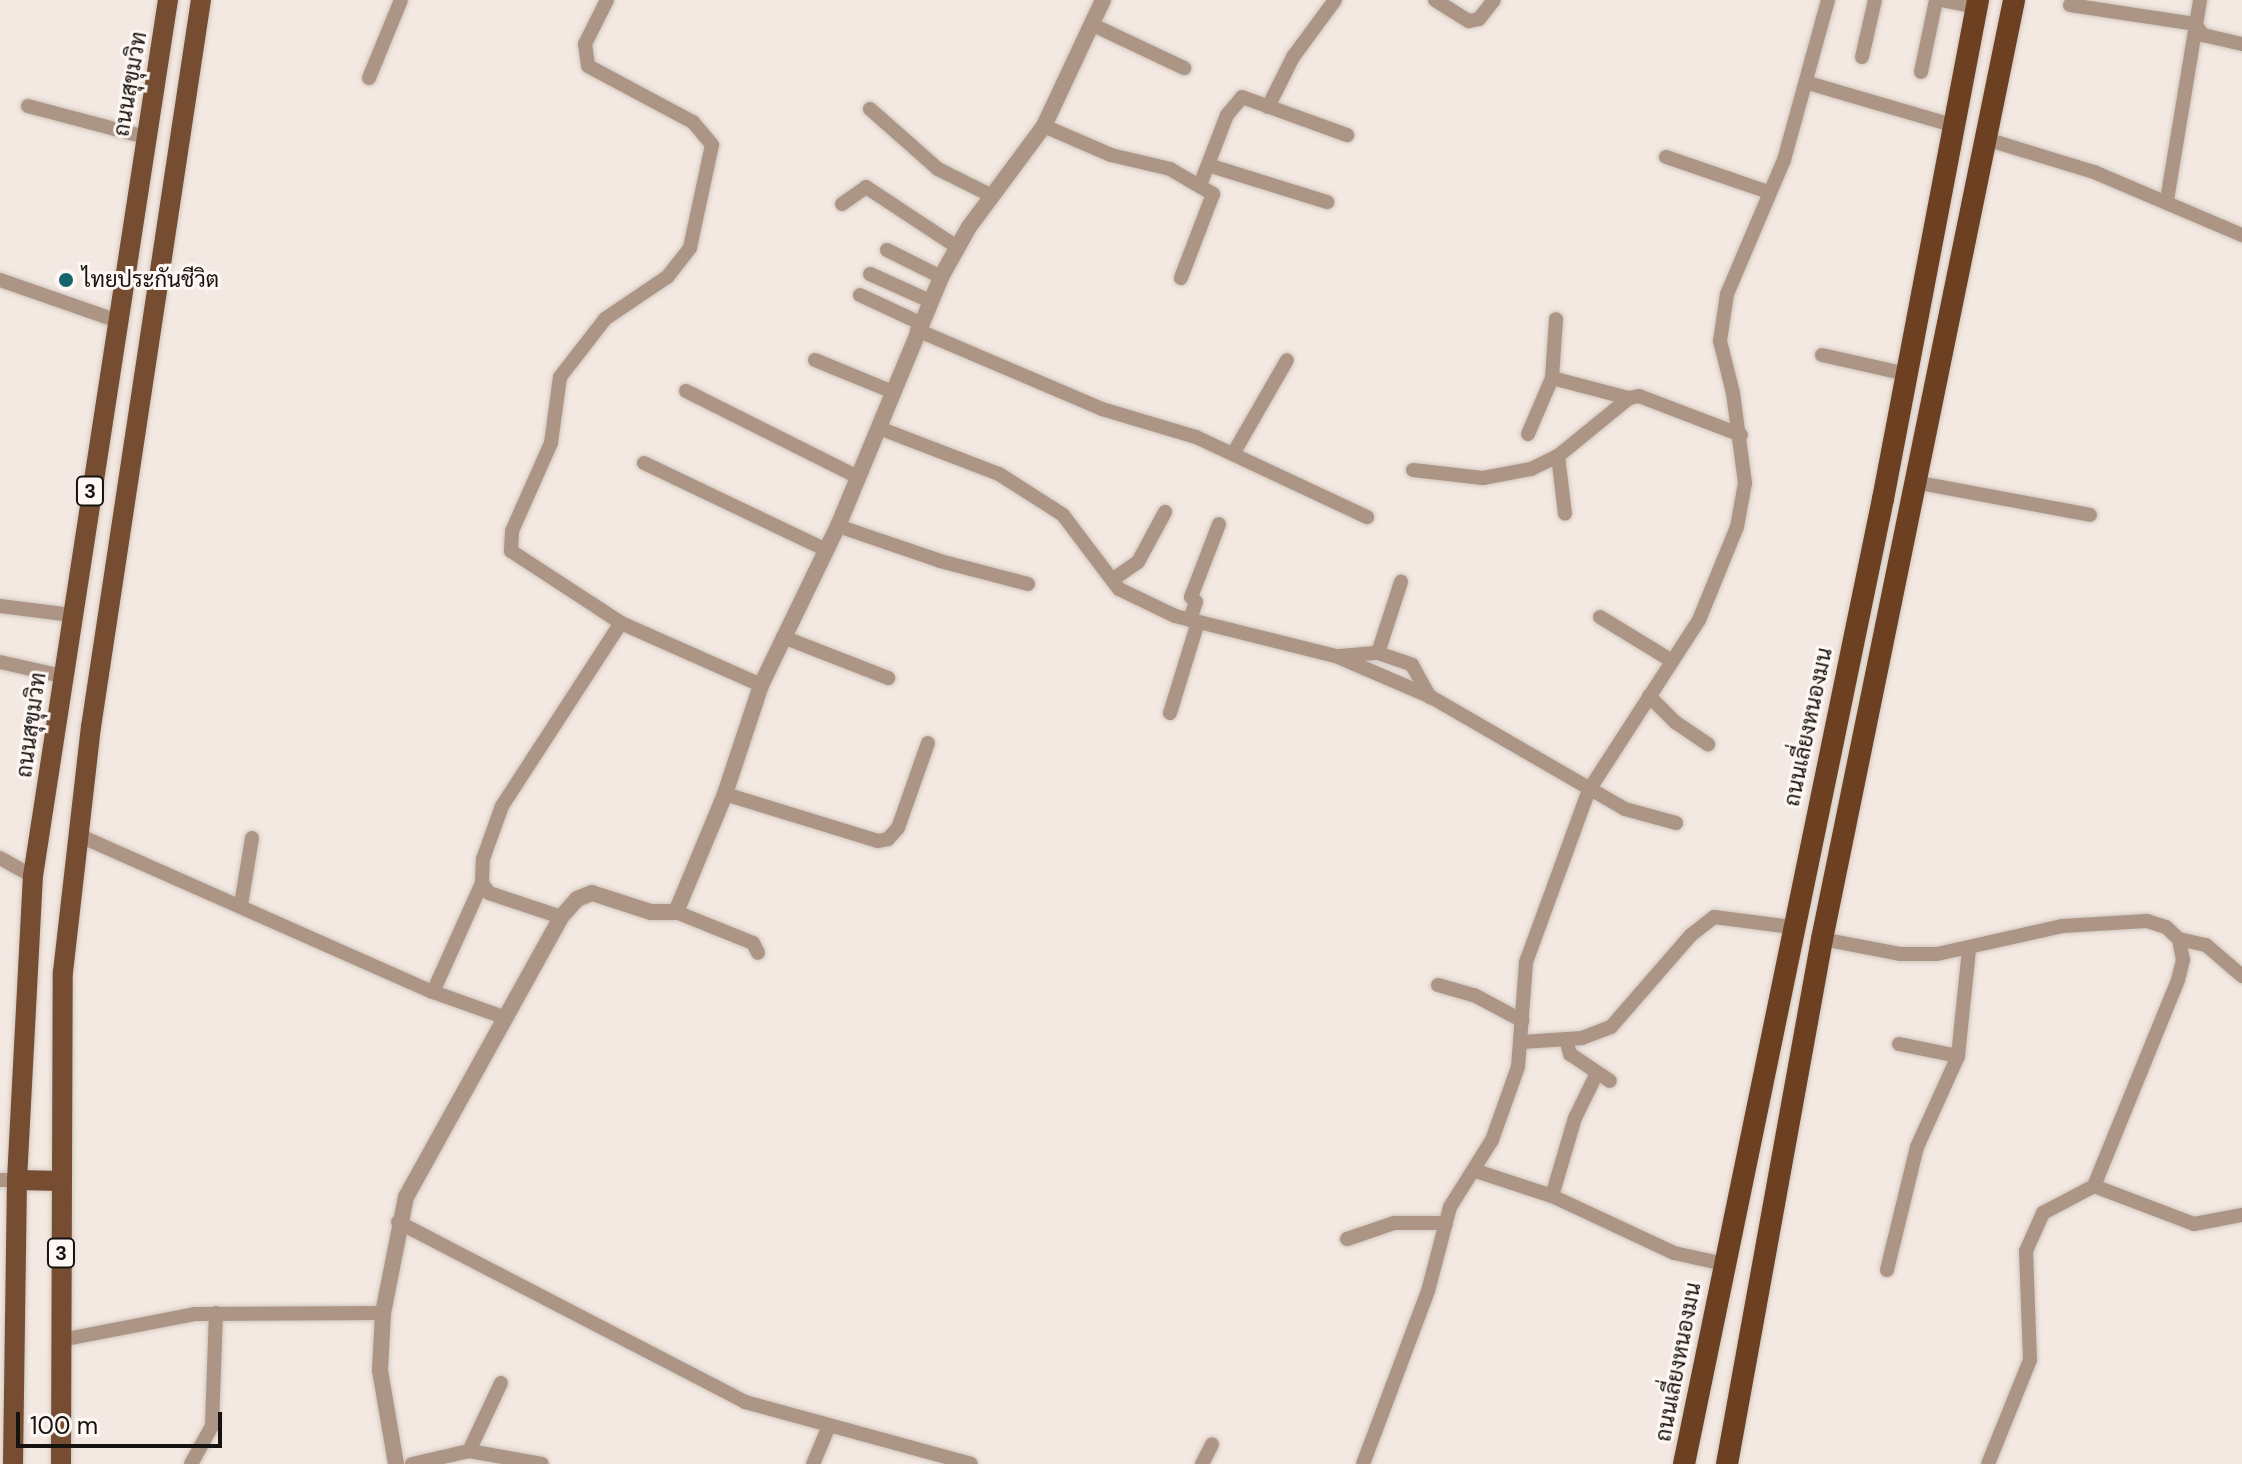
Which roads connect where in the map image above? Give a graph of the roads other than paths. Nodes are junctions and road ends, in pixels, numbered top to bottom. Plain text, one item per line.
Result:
1 (168, 0) edge
2 (201, 0) edge
3 (401, 0) edge
4 (607, 0) edge
5 (1103, 0) edge
6 (1335, 0) edge
7 (1435, 0) edge
8 (1494, 0) edge
9 (1828, 0) edge
10 (1875, 0) edge
11 (1938, 0) edge
12 (2014, 0) edge
13 (2200, 0) edge
14 (1977, 4) edge
15 (2070, 5) dead end
16 (2195, 24) junction
17 (1093, 25) junction
18 (2242, 44) edge
19 (1862, 57) dead end
20 (1184, 68) dead end
21 (1921, 72) dead end
22 (369, 78) dead end
23 (1808, 83) junction
24 (28, 106) dead end
25 (1268, 107) junction
26 (870, 109) dead end
27 (1952, 125) junction
28 (1044, 126) junction
29 (1347, 135) dead end
30 (145, 137) junction
31 (1986, 139) junction
32 (1666, 157) dead end
33 (1208, 165) junction
34 (1200, 185) junction
35 (1768, 192) junction
36 (992, 196) junction
37 (2167, 200) junction
38 (1327, 202) dead end
39 (842, 204) dead end
40 (2242, 234) edge
41 (957, 247) junction
42 (887, 250) dead end
43 (870, 274) dead end
44 (941, 277) junction
45 (1181, 278) dead end
46 (0, 280) edge
47 (860, 295) dead end
48 (930, 301) junction
49 (1556, 319) dead end
50 (115, 320) junction
51 (919, 327) junction
52 (1822, 355) dead end
53 (815, 360) dead end
54 (1287, 360) dead end
55 (1906, 374) junction
56 (1552, 378) junction
57 (686, 391) dead end
58 (893, 392) junction
59 (1629, 398) junction
60 (879, 428) junction
61 (1528, 434) dead end
62 (1741, 435) junction
63 (1233, 454) junction
64 (1558, 456) junction
65 (644, 463) dead end
66 (1413, 470) dead end
67 (858, 477) junction
68 (1914, 482) junction
69 (1165, 512) dead end
70 (1565, 514) dead end
71 (2090, 515) dead end
72 (1367, 517) dead end
73 (1219, 524) dead end
74 (838, 526) junction
75 (826, 550) junction
76 (1112, 580) junction
77 (1401, 582) dead end
78 (1028, 584) dead end
79 (0, 606) edge
80 (71, 615) junction
81 (1600, 617) dead end
82 (1194, 621) junction
83 (621, 623) junction
84 (783, 637) junction
85 (1378, 653) junction
86 (1336, 656) junction
87 (1672, 661) junction
88 (0, 662) edge
89 (62, 676) junction
90 (888, 678) dead end
91 (761, 685) junction
92 (1649, 696) junction
93 (1431, 697) junction
94 (1170, 713) dead end
95 (928, 743) dead end
96 (1708, 744) dead end
97 (1589, 790) junction
98 (725, 794) junction
99 (1676, 823) dead end
100 (78, 835) junction
101 (252, 838) dead end
102 (0, 858) edge
103 (33, 876) junction
104 (482, 883) junction
105 (241, 905) junction
106 (676, 912) junction
107 (561, 917) junction
108 (1791, 927) junction
109 (1822, 939) junction
110 (2179, 939) junction
111 (1969, 949) junction
112 (758, 953) dead end
113 (2242, 976) edge
114 (1438, 985) dead end
115 (433, 992) junction
116 (506, 1018) junction
117 (1523, 1021) junction
118 (1566, 1039) junction
119 (1522, 1042) junction
120 (1899, 1044) dead end
121 (1958, 1056) junction
122 (1476, 1171) junction
123 (8, 1180) edge
124 (61, 1181) junction
125 (2094, 1186) junction
126 (1552, 1196) junction
127 (2242, 1215) edge
128 (398, 1222) junction
129 (1446, 1223) junction
130 (1347, 1239) dead end
131 (1724, 1264) junction
132 (1887, 1270) dead end
133 (216, 1313) junction
134 (383, 1313) junction
135 (1711, 1328) junction
136 (1750, 1335) junction
137 (61, 1340) junction
138 (501, 1383) dead end
139 (829, 1426) junction
140 (1212, 1444) dead end
141 (469, 1451) junction
142 (13, 1464) edge
143 (61, 1464) edge
144 (192, 1464) edge
145 (396, 1464) edge
146 (412, 1464) edge
147 (542, 1464) edge
148 (813, 1464) edge
149 (971, 1464) edge
150 (1202, 1464) edge
151 (1363, 1464) edge
152 (1684, 1464) edge
153 (1727, 1464) edge
154 (1988, 1464) edge

1 - 30 main road, ถนนสุขุมวิท / 3
2 - 100 main road, 3
3 - 22 street
4 - 83 street
5 - 17 street
6 - 25 street
7 - 8 street
9 - 23 street
10 - 19 street
11 - 14 street
11 - 21 street
12 - 31 highway
13 - 16 street
14 - 27 highway, ถนนเลี่ยงหนองมน
15 - 16 street
16 - 18 street
16 - 37 street
17 - 20 street
17 - 28 street
23 - 27 street
23 - 35 street
24 - 30 street
25 - 29 street
25 - 33 street
26 - 36 street
27 - 55 highway, ถนนเลี่ยงหนองมน
28 - 34 street
28 - 36 street
30 - 50 main road, ถนนสุขุมวิท / 3
31 - 37 street
31 - 68 highway
32 - 35 street
33 - 34 street
33 - 38 street
34 - 45 street
35 - 62 street
36 - 41 street
37 - 40 street
39 - 41 street
41 - 44 street
42 - 44 street
43 - 48 street
44 - 48 street
46 - 50 street
47 - 51 street
48 - 51 street
49 - 56 street
50 - 80 main road, ถนนสุขุมวิท / 3
51 - 58 street
51 - 63 street
52 - 55 street
53 - 58 street
54 - 63 street
55 - 108 highway, ถนนเลี่ยงหนองมน
56 - 59 street
56 - 61 street
57 - 67 street
58 - 60 street
59 - 62 street
59 - 64 street
60 - 67 street
60 - 76 street
62 - 87 street
63 - 72 street
64 - 66 street
64 - 70 street
65 - 75 street
67 - 74 street
68 - 71 street
68 - 109 highway
69 - 76 street
73 - 82 street
74 - 75 street
74 - 78 street
75 - 84 street
76 - 82 street
77 - 85 street
79 - 80 street
80 - 89 main road, ถนนสุขุมวิท / 3
81 - 87 street
82 - 86 street
82 - 94 street
83 - 91 street
83 - 104 street
84 - 90 street
84 - 91 street
85 - 86 street
85 - 93 street
86 - 93 street
87 - 92 street
88 - 89 street
89 - 103 main road, ถนนสุขุมวิท / 3
91 - 98 street
92 - 96 street
92 - 97 street
93 - 97 street
95 - 98 street
97 - 99 street
97 - 117 street
98 - 106 street
100 - 105 street
100 - 124 main road, 3
101 - 105 street
102 - 103 street
103 - 123 main road, ถนนสุขุมวิท / 3
104 - 107 street
104 - 115 street
105 - 115 street
106 - 107 street
106 - 112 street
107 - 116 street
108 - 118 street
108 - 131 highway, ถนนเลี่ยงหนองมน
109 - 111 street
109 - 136 highway
110 - 111 street
110 - 113 street
110 - 125 street
111 - 121 street
114 - 117 street
115 - 116 street
116 - 128 street
117 - 119 street
118 - 119 street
118 - 126 street
119 - 122 street
120 - 121 street
121 - 132 street
122 - 126 street
122 - 129 street
123 - 124 main road
123 - 142 main road, ถนนสุขุมวิท / 3
124 - 137 main road, 3
125 - 127 street
125 - 154 street
126 - 131 street
128 - 134 street
128 - 139 street
129 - 130 street
129 - 151 street
131 - 135 highway, ถนนเลี่ยงหนองมน
133 - 134 street
133 - 137 street
133 - 144 street
134 - 145 street
135 - 136 highway
135 - 152 highway, ถนนเลี่ยงหนองมน
136 - 153 highway
137 - 143 main road, 3
138 - 141 street
139 - 148 street
139 - 149 street
140 - 150 street
141 - 146 street
141 - 147 street

